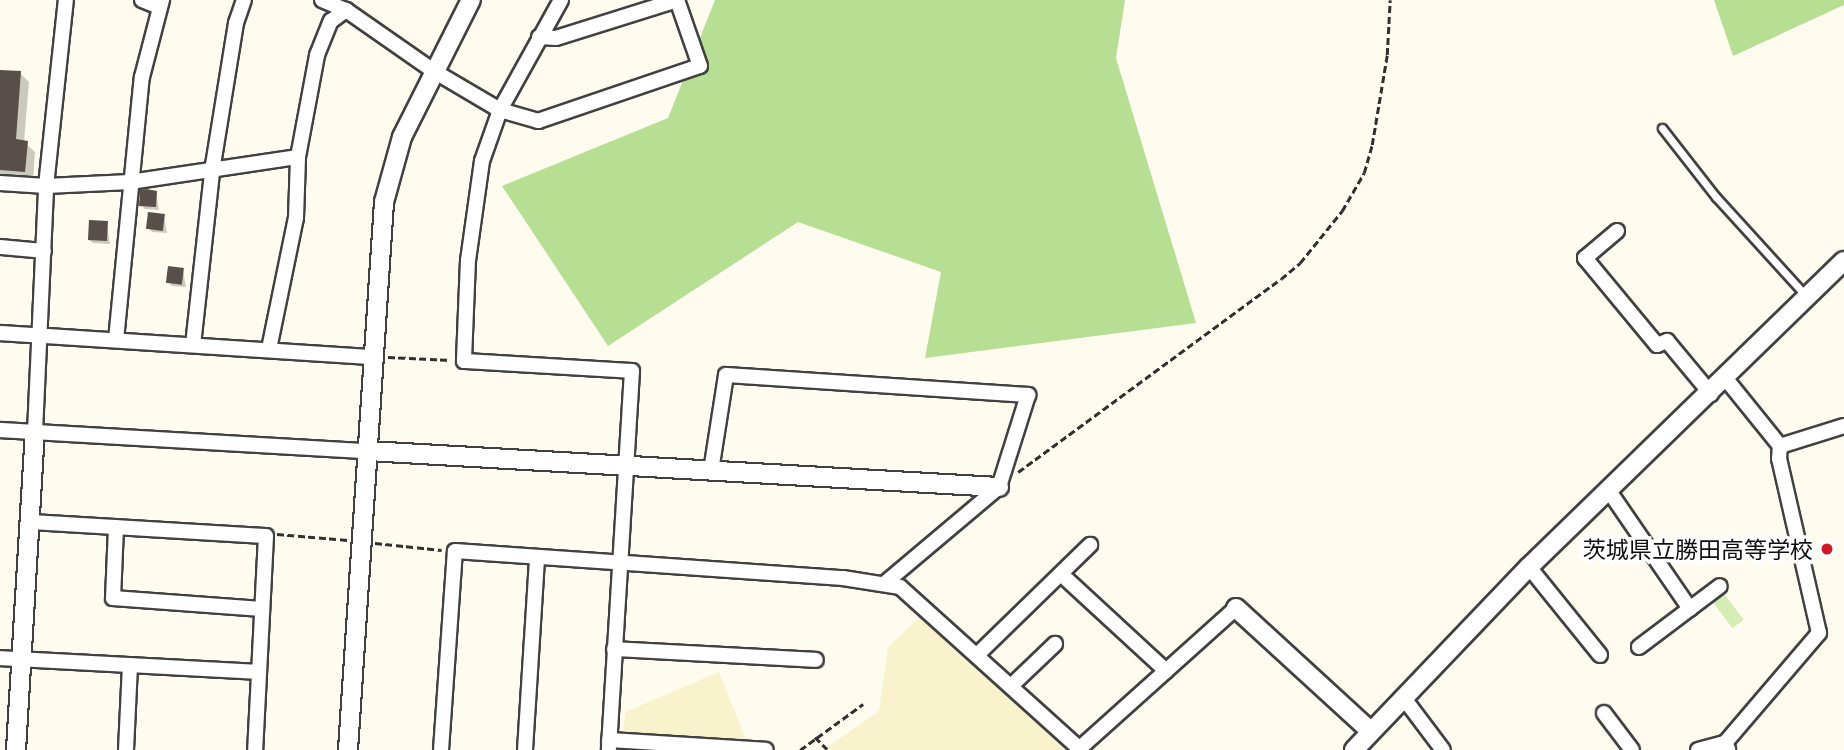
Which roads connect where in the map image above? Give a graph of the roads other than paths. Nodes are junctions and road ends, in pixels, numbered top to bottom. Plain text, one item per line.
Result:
1 (66, 0) edge
2 (142, 0) edge
3 (244, 0) edge
4 (322, 0) edge
5 (471, 0) edge
6 (561, 0) edge
7 (677, 0) edge
8 (161, 3) edge
9 (346, 10) junction
10 (539, 37) junction
11 (432, 70) junction
12 (500, 110) junction
13 (1662, 128) dead end
14 (298, 157) junction
15 (212, 170) junction
16 (130, 182) junction
17 (0, 183) edge
18 (46, 186) junction
19 (1617, 232) dead end
20 (0, 247) edge
21 (44, 251) junction
22 (1844, 261) edge
23 (1808, 297) junction
24 (0, 333) edge
25 (40, 335) junction
26 (116, 340) junction
27 (193, 345) junction
28 (269, 349) junction
29 (374, 357) junction
30 (1726, 379) junction
31 (1711, 394) junction
32 (1844, 426) edge
33 (0, 430) edge
34 (35, 432) junction
35 (1780, 446) junction
36 (368, 451) junction
37 (628, 467) junction
38 (711, 471) junction
39 (999, 487) junction
40 (1609, 491) junction
41 (30, 522) junction
42 (116, 527) junction
43 (1090, 545) dead end
44 (537, 557) junction
45 (620, 561) junction
46 (1530, 567) junction
47 (1061, 574) junction
48 (885, 583) junction
49 (1720, 586) dead end
50 (1236, 608) joint
51 (262, 609) junction
52 (1690, 609) junction
53 (1055, 644) dead end
54 (1640, 647) dead end
55 (614, 649) junction
56 (977, 655) junction
57 (1600, 655) dead end
58 (0, 657) edge
59 (22, 659) junction
60 (817, 660) dead end
61 (130, 665) junction
62 (1166, 671) junction
63 (258, 672) junction
64 (1011, 686) junction
65 (1403, 697) junction
66 (1604, 713) dead end
67 (1370, 732) junction
68 (609, 745) edge
69 (1727, 746) edge
70 (1081, 749) edge
71 (16, 750) edge
72 (126, 750) edge
73 (255, 750) edge
74 (348, 750) edge
75 (441, 750) edge
76 (524, 750) edge
77 (766, 750) edge
78 (1354, 750) edge
79 (1443, 750) edge
80 (1632, 750) edge
81 (1698, 750) edge

1 - 18 street
2 - 8 street
3 - 15 street
4 - 9 street
5 - 11 street
6 - 10 street
7 - 10 street
7 - 12 street
8 - 16 street
9 - 11 street
9 - 14 street
10 - 12 street
11 - 12 street
11 - 29 street
12 - 37 street
13 - 23 lane
14 - 15 street
14 - 28 street
15 - 16 street
15 - 27 street
16 - 18 street
16 - 26 street
17 - 18 street
18 - 21 street
19 - 31 street
20 - 21 street
21 - 25 street
22 - 23 street
23 - 30 street
24 - 25 street
25 - 26 street
25 - 34 street
26 - 27 street
27 - 28 street
28 - 29 street
29 - 36 street
30 - 31 street
30 - 35 street
31 - 40 street
32 - 35 street
33 - 34 street
34 - 36 street
34 - 41 street
35 - 69 street
36 - 37 street
36 - 74 street
37 - 38 street
37 - 45 street
38 - 39 street
38 - 39 street
39 - 48 street
40 - 46 street
40 - 52 street
41 - 42 street
41 - 59 street
42 - 51 street
42 - 51 street
43 - 47 street
44 - 45 street
44 - 75 street
44 - 76 street
45 - 48 street
45 - 55 street
46 - 57 street
46 - 65 street
47 - 56 street
47 - 62 street
48 - 56 street
49 - 52 street
50 - 62 street
50 - 67 street
51 - 63 street
52 - 54 street
53 - 64 street
55 - 60 street
55 - 68 street
56 - 64 street
58 - 59 street
59 - 61 street
59 - 71 street
61 - 63 street
61 - 72 street
62 - 70 street
63 - 73 street
64 - 70 street
65 - 67 street
65 - 79 street
66 - 80 street
67 - 78 street
68 - 77 street
69 - 81 street

